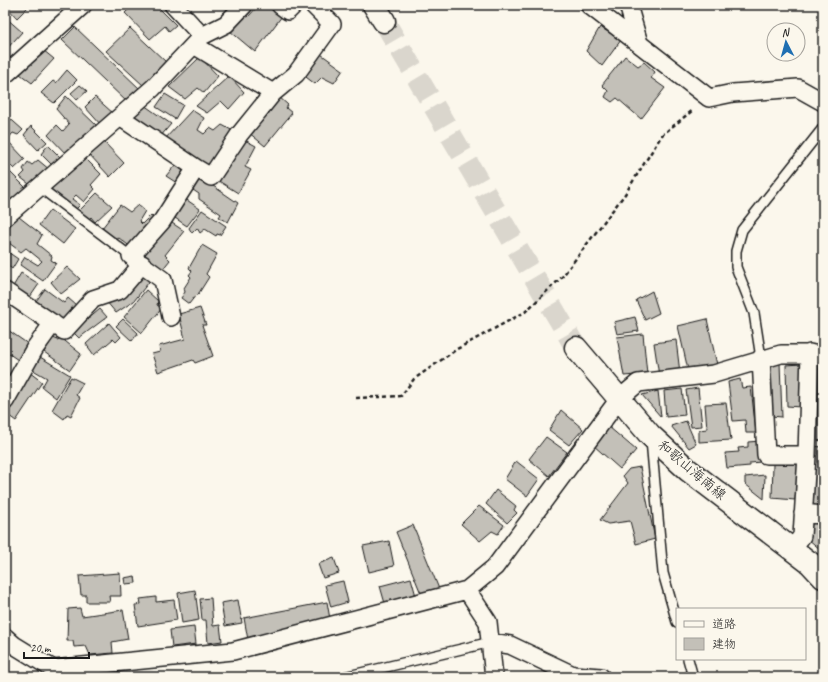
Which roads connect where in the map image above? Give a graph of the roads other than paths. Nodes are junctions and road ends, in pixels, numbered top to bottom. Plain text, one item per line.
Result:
1 (83, 5) edge
2 (173, 5) edge
3 (244, 5) edge
4 (280, 5) edge
5 (294, 5) edge
6 (313, 5) edge
7 (589, 5) edge
8 (628, 5) edge
9 (198, 41) junction
10 (639, 43) junction
11 (5, 75) edge
12 (273, 93) junction
13 (823, 102) edge
14 (120, 117) junction
15 (823, 128) edge
16 (196, 168) junction
17 (38, 186) junction
18 (5, 217) edge
19 (136, 259) junction
20 (5, 291) edge
21 (171, 317) dead end
22 (53, 323) junction
23 (576, 348) tunnel mouth
24 (816, 353) edge
25 (761, 358) junction
26 (619, 399) junction
27 (5, 401) edge
28 (650, 435) junction
29 (807, 455) junction
30 (803, 513) junction
31 (823, 515) edge
32 (792, 549) junction
33 (823, 577) edge
34 (467, 590) junction
35 (676, 618) edge
36 (5, 637) edge
37 (491, 642) junction
38 (688, 660) edge
39 (52, 673) edge
40 (344, 677) edge
41 (494, 677) edge
42 (601, 677) edge
43 (693, 677) edge

1 - 11 street
2 - 9 street
3 - 9 street
4 - 5 street
6 - 12 street
7 - 10 street
8 - 10 street
9 - 12 street
9 - 14 street
10 - 13 street
12 - 16 street
14 - 16 street
14 - 17 street
15 - 25 lane
16 - 19 street
17 - 18 street
17 - 19 lane
19 - 21 street
19 - 22 street
20 - 22 street
22 - 27 street
23 - 26 main road, 和歌山海南線
24 - 25 street
24 - 29 street
25 - 26 street
25 - 29 street
26 - 28 main road, 和歌山海南線
26 - 34 street
28 - 32 main road, 和歌山海南線
28 - 35 lane
29 - 30 street
30 - 31 street
30 - 32 street
32 - 33 main road, 和歌山海南線
34 - 37 street
34 - 39 street
36 - 39 street
37 - 40 lane
37 - 41 street
37 - 42 street
38 - 43 lane

